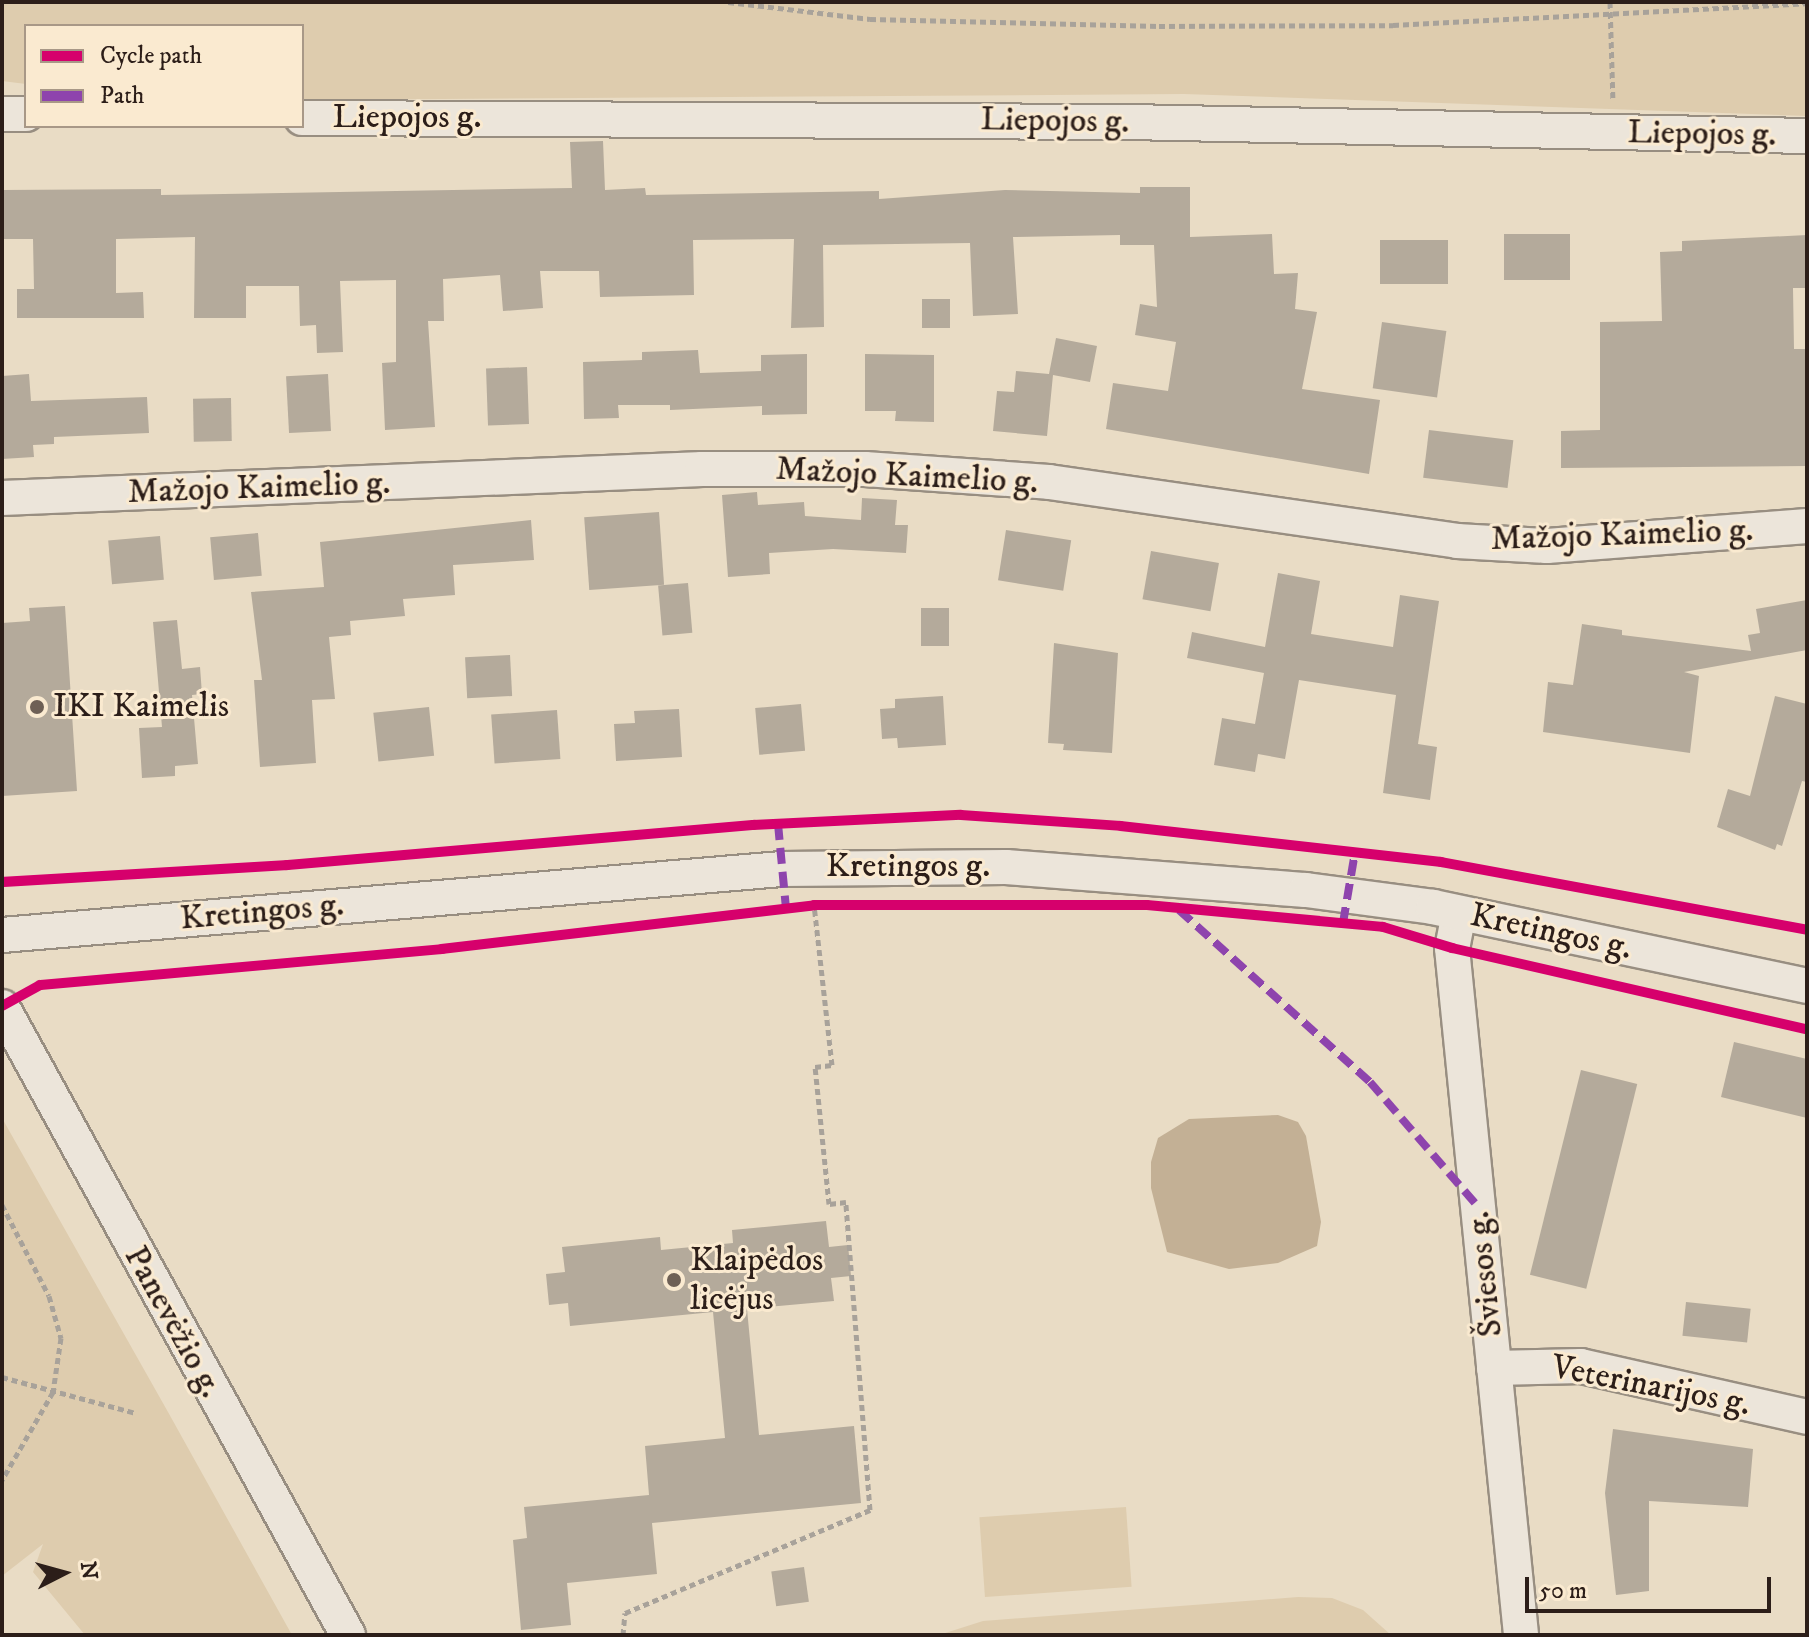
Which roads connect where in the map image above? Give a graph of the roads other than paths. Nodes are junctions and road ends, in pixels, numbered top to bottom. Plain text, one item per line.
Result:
1 (2, 114) edge
2 (24, 114) edge
3 (304, 118) edge
4 (1807, 136) edge
5 (2, 498) edge
6 (1807, 526) edge
7 (1459, 913) junction
8 (2, 935) edge
9 (1807, 986) edge
10 (2, 1007) edge
11 (1494, 1368) junction
12 (1807, 1417) edge
13 (348, 1635) edge
14 (1521, 1635) edge

1 - 2 street
3 - 4 street, Liepojos g.
5 - 6 street, Mažojo Kaimelio g.
7 - 8 street, Kretingos g.
7 - 9 street, Kretingos g.
7 - 11 street, Šviesos g.
10 - 13 street, Panevėžio g.
11 - 12 street, Veterinarijos g.
11 - 14 street, Šviesos g.

